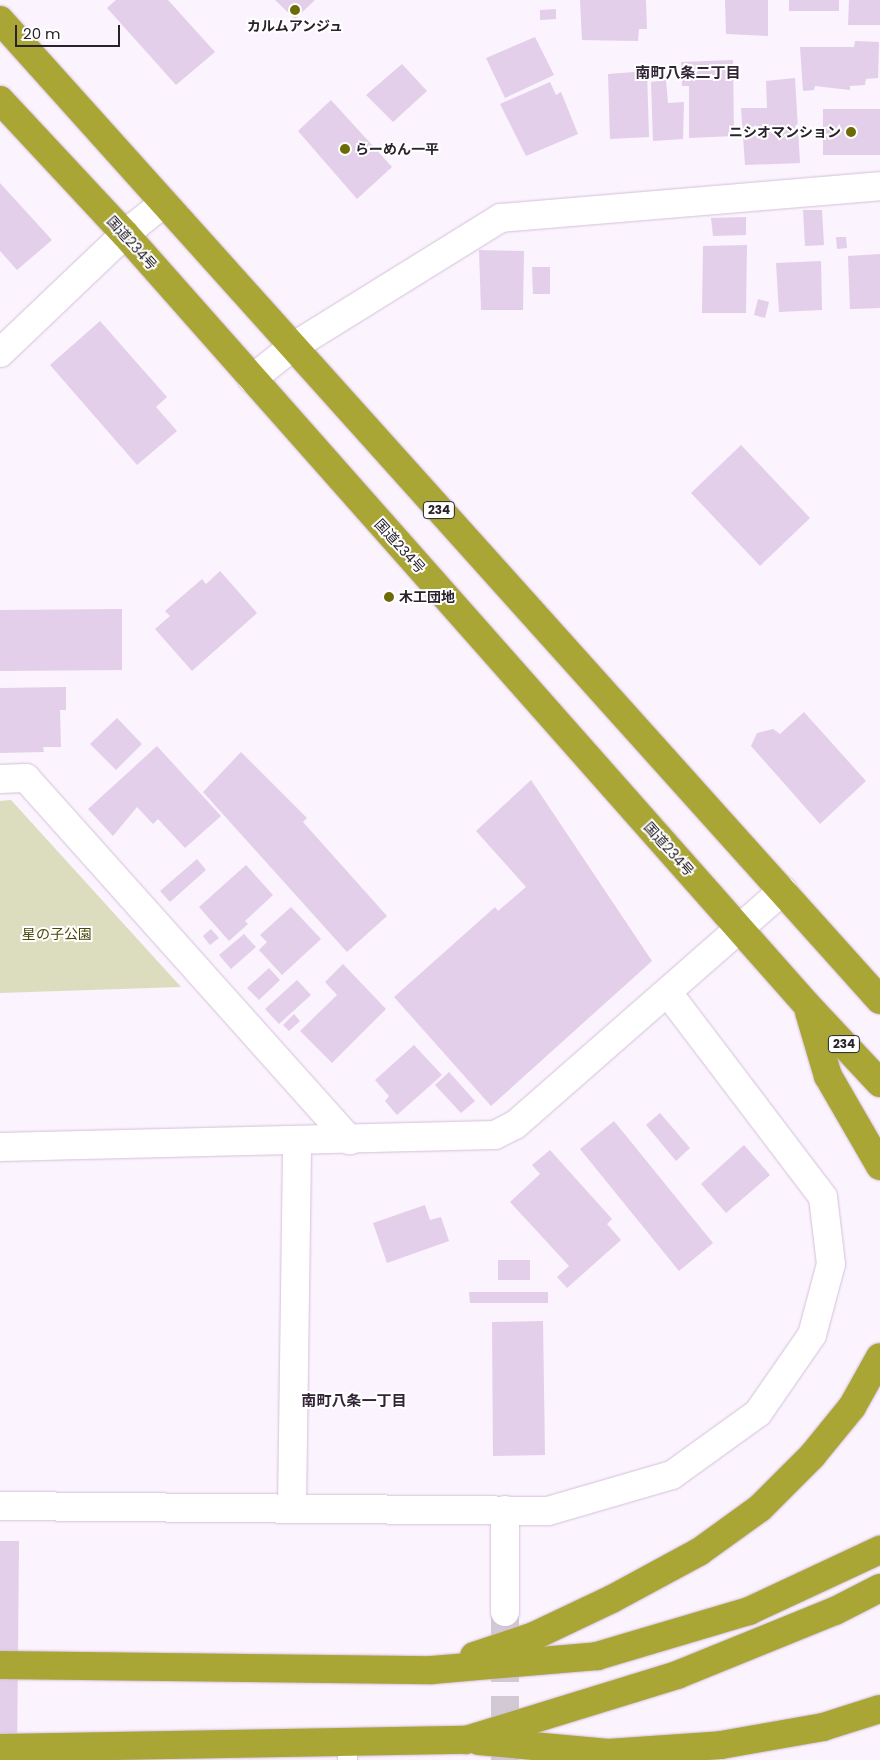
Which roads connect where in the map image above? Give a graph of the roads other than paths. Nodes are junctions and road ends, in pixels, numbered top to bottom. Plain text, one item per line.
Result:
1 (0, 20) edge
2 (0, 100) edge
3 (880, 186) edge
4 (164, 203) junction
5 (125, 234) junction
6 (291, 348) junction
7 (0, 353) edge
8 (252, 379) junction
9 (0, 778) edge
10 (783, 890) junction
11 (740, 928) junction
12 (668, 993) junction
13 (880, 1000) edge
14 (807, 1005) junction
15 (880, 1083) edge
16 (350, 1140) junction
17 (297, 1141) junction
18 (0, 1147) edge
19 (880, 1166) edge
20 (880, 1357) edge
21 (0, 1506) edge
22 (292, 1508) junction
23 (504, 1510) junction
24 (880, 1550) edge
25 (880, 1588) edge
26 (505, 1612) tunnel mouth
27 (0, 1665) edge
28 (432, 1670) junction
29 (880, 1708) edge
30 (466, 1740) junction
31 (0, 1748) edge
32 (347, 1751) edge

1 - 4 highway, 234
2 - 5 highway, 国道234号 / 234
3 - 6 street
4 - 5 street
4 - 6 highway, 234
5 - 7 street
5 - 8 highway, 国道234号 / 234
6 - 8 street
6 - 10 highway, 234
8 - 11 highway, 国道234号 / 234
9 - 16 street
10 - 11 street
10 - 13 highway, 234
11 - 12 street
11 - 14 highway, 国道234号 / 234
12 - 16 street
12 - 23 street
14 - 15 highway, 国道234号 / 234
14 - 19 highway
16 - 17 street
17 - 18 street
17 - 22 street
20 - 28 highway
21 - 22 street
22 - 23 street
23 - 26 street
24 - 28 highway
25 - 30 highway
27 - 28 highway
29 - 30 highway
30 - 32 highway
31 - 32 highway

